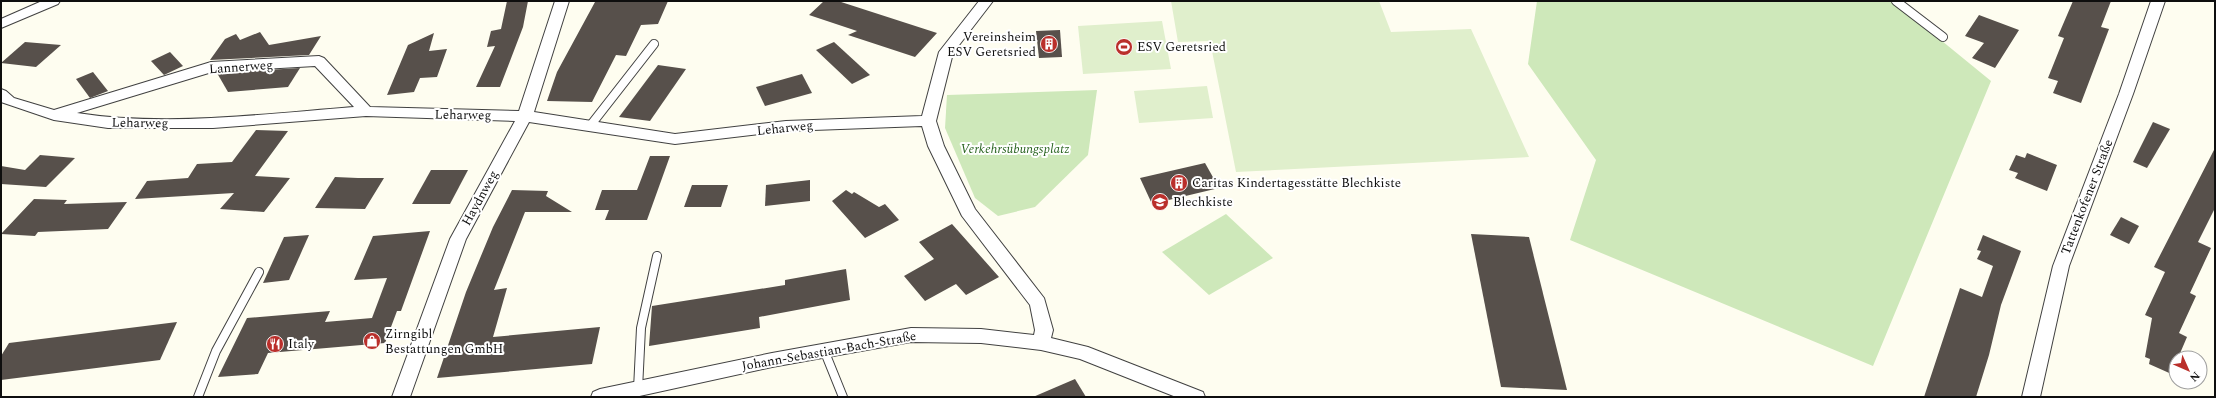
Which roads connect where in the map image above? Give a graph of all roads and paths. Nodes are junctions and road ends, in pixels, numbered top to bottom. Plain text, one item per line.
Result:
1 (53, 1) edge
2 (562, 1) edge
3 (1896, 1) edge
4 (2158, 1) edge
5 (983, 2) edge
6 (1, 24) edge
7 (1944, 37) dead end
8 (654, 44) dead end
9 (1, 94) edge
10 (366, 111) junction
11 (54, 115) junction
12 (525, 116) junction
13 (928, 121) junction
14 (590, 126) junction
15 (657, 256) dead end
16 (259, 272) dead end
17 (1041, 343) junction
18 (824, 350) junction
19 (638, 389) junction
20 (610, 396) edge
21 (198, 397) edge
22 (402, 397) edge
23 (843, 397) edge
24 (1196, 397) edge
25 (2031, 397) edge

1 - 6 street
2 - 12 street, Haydnweg
3 - 7 lane
4 - 25 street, Tattenkofener Straße
5 - 13 street
8 - 14 lane
9 - 11 street, Leharweg
10 - 11 street, Leharweg
10 - 11 street, Lannerweg
10 - 12 street, Leharweg
12 - 14 street, Leharweg
12 - 22 street, Haydnweg
13 - 14 street, Leharweg
13 - 17 street
15 - 19 lane
16 - 21 lane
17 - 18 street, Johann-Sebastian-Bach-Straße
17 - 24 street, Johann-Sebastian-Bach-Straße
18 - 19 street, Johann-Sebastian-Bach-Straße
18 - 23 lane
19 - 20 street, Johann-Sebastian-Bach-Straße

